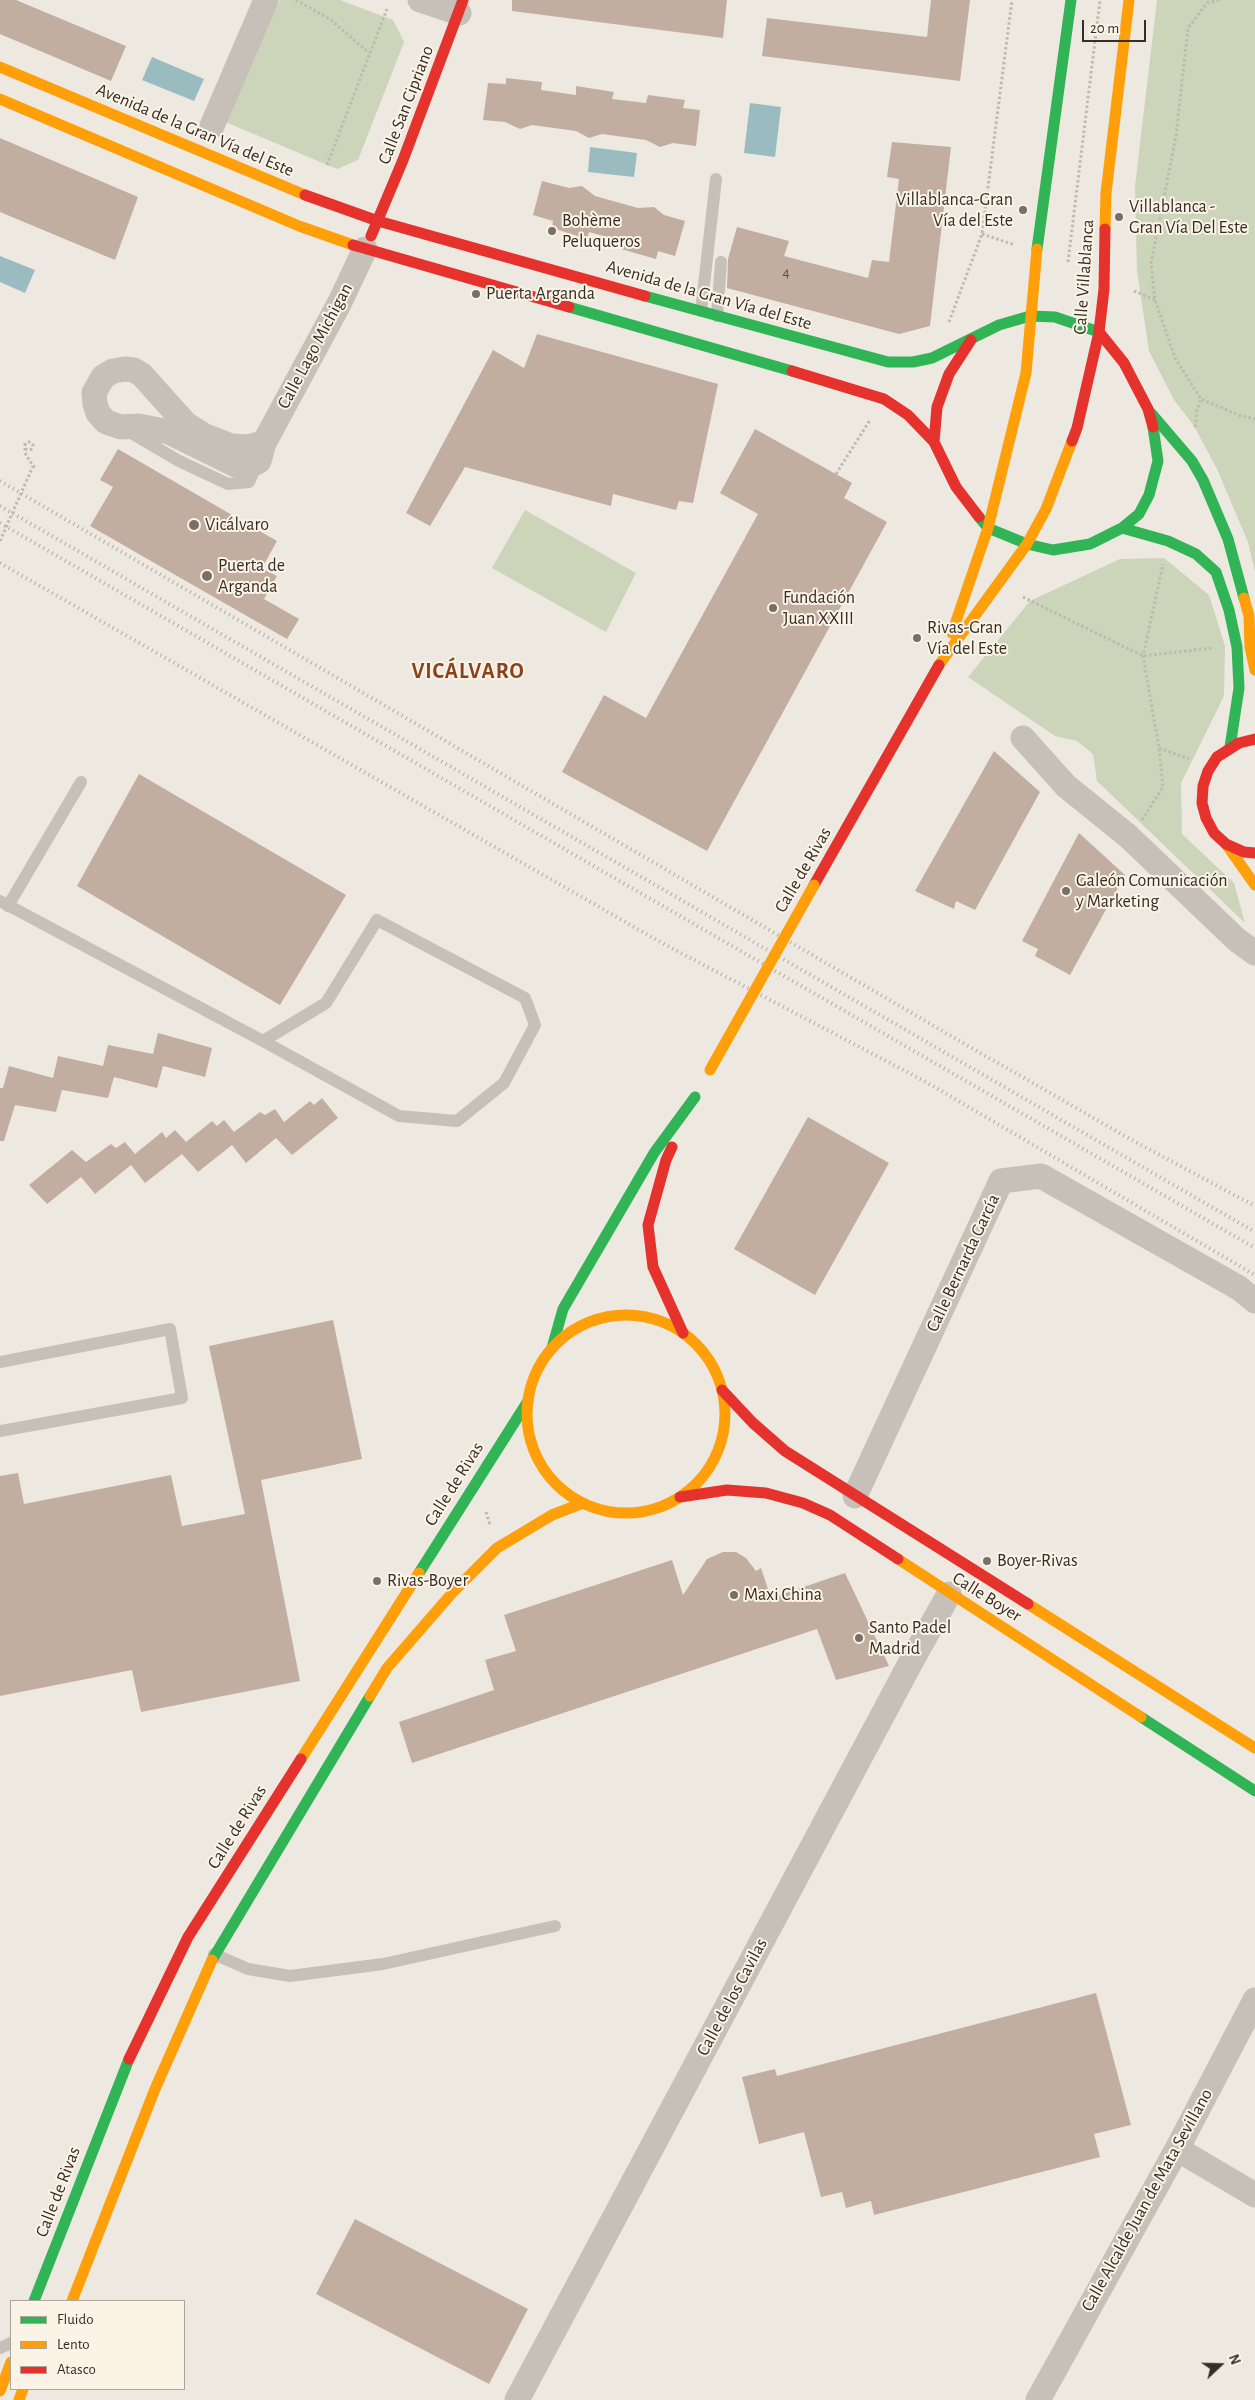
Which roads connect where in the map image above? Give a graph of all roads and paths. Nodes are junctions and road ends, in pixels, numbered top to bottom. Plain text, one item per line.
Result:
1 (266, 0) edge
2 (296, 0) edge
3 (420, 0) edge
4 (1012, 0) edge
5 (1071, 0) edge
6 (1100, 0) edge
7 (1129, 0) edge
8 (1219, 0) edge
9 (1206, 1) edge
10 (461, 7) edge
11 (387, 9) dead end
12 (369, 53) junction
13 (0, 68) edge
14 (0, 100) edge
15 (212, 126) dead end
16 (327, 165) dead end
17 (716, 179) dead end
18 (378, 221) junction
19 (982, 234) junction
20 (1016, 245) dead end
21 (365, 249) junction
22 (721, 262) dead end
23 (1068, 262) dead end
24 (1134, 291) dead end
25 (1155, 300) junction
26 (701, 311) junction
27 (718, 316) junction
28 (1030, 316) junction
29 (946, 330) dead end
30 (1099, 332) junction
31 (971, 340) junction
32 (1201, 399) junction
33 (1148, 409) junction
34 (872, 415) dead end
35 (1255, 419) edge
36 (1195, 436) dead end
37 (934, 442) junction
38 (24, 443) dead end
39 (261, 452) junction
40 (836, 474) dead end
41 (988, 528) junction
42 (1122, 528) junction
43 (0, 541) edge
44 (1027, 544) junction
45 (1164, 558) dead end
46 (1023, 597) dead end
47 (1237, 647) junction
48 (1143, 656) junction
49 (942, 660) junction
50 (1255, 670) edge
51 (1023, 738) dead end
52 (1247, 740) edge
53 (1159, 748) junction
54 (1192, 760) dead end
55 (81, 782) dead end
56 (1128, 836) junction
57 (1226, 844) junction
58 (1255, 854) edge
59 (1255, 885) edge
60 (4, 904) edge
61 (1255, 953) edge
62 (263, 1041) junction
63 (695, 1097) junction
64 (1255, 1301) edge
65 (683, 1333) junction
66 (552, 1348) junction
67 (0, 1362) edge
68 (722, 1390) junction
69 (528, 1401) junction
70 (0, 1432) edge
71 (680, 1496) junction
72 (855, 1496) junction
73 (583, 1503) junction
74 (950, 1594) junction
75 (1255, 1748) edge
76 (1255, 1792) edge
77 (555, 1926) dead end
78 (214, 1954) junction
79 (1255, 2000) edge
80 (1177, 2149) junction
81 (1255, 2195) edge
82 (34, 2300) edge
83 (72, 2300) edge
84 (10, 2365) edge
85 (0, 2391) edge
86 (517, 2400) edge
87 (1038, 2400) edge

1 - 15 street
2 - 12 path
3 - 10 street
4 - 19 path
5 - 28 main road
6 - 23 path
7 - 30 main road, Calle Villablanca
8 - 9 path
9 - 25 path
10 - 18 main road, Calle San Cipriano
11 - 12 path
12 - 16 path
13 - 18 main road, Avenida de la Gran Vía del Este
14 - 21 main road
17 - 26 lane
18 - 21 main road
18 - 26 main road, Avenida de la Gran Vía del Este
19 - 20 path
19 - 29 path
21 - 37 main road
21 - 39 street, Calle Lago Michigan
22 - 27 lane
24 - 25 path
25 - 32 path
26 - 27 main road, Avenida de la Gran Vía del Este
27 - 31 main road, Avenida de la Gran Vía del Este
28 - 30 main road, Avenida de la Gran Vía del Este
28 - 31 main road, Avenida de la Gran Vía del Este
28 - 41 main road
30 - 33 main road
30 - 44 main road, Calle Villablanca
31 - 37 main road, Avenida de la Gran Vía del Este
32 - 35 path
32 - 36 path
33 - 42 main road
33 - 50 main road
34 - 40 path
37 - 41 main road
38 - 43 path, bridge
39 - 39 street
41 - 44 main road
41 - 49 main road, Calle de Rivas
42 - 44 main road
42 - 47 main road
44 - 49 main road, Calle de Rivas
45 - 48 path
46 - 48 path
47 - 48 path
47 - 52 main road
48 - 53 path
49 - 63 main road, Calle de Rivas, bridge
51 - 56 street
52 - 57 main road
53 - 54 path
53 - 56 path
55 - 60 lane
56 - 61 street
57 - 58 main road
57 - 59 main road
60 - 62 lane
62 - 62 lane
63 - 65 main road, Calle de Rivas
63 - 66 main road, Calle de Rivas
64 - 72 street, Calle Bernarda García
65 - 66 main road
65 - 68 main road
66 - 69 main road
67 - 70 lane
68 - 71 main road
68 - 72 main road, Calle Boyer
69 - 73 main road
69 - 82 main road, Calle de Rivas
71 - 73 main road
71 - 74 main road, Calle Boyer
72 - 75 main road, Calle Boyer
73 - 78 main road
74 - 76 main road, Calle Boyer
74 - 86 street, Calle de los Cavilas
77 - 78 lane
78 - 83 main road
79 - 80 street, Calle Alcalde Juan de Mata Sevillano
80 - 81 street
80 - 87 street, Calle Alcalde Juan de Mata Sevillano
84 - 85 main road

